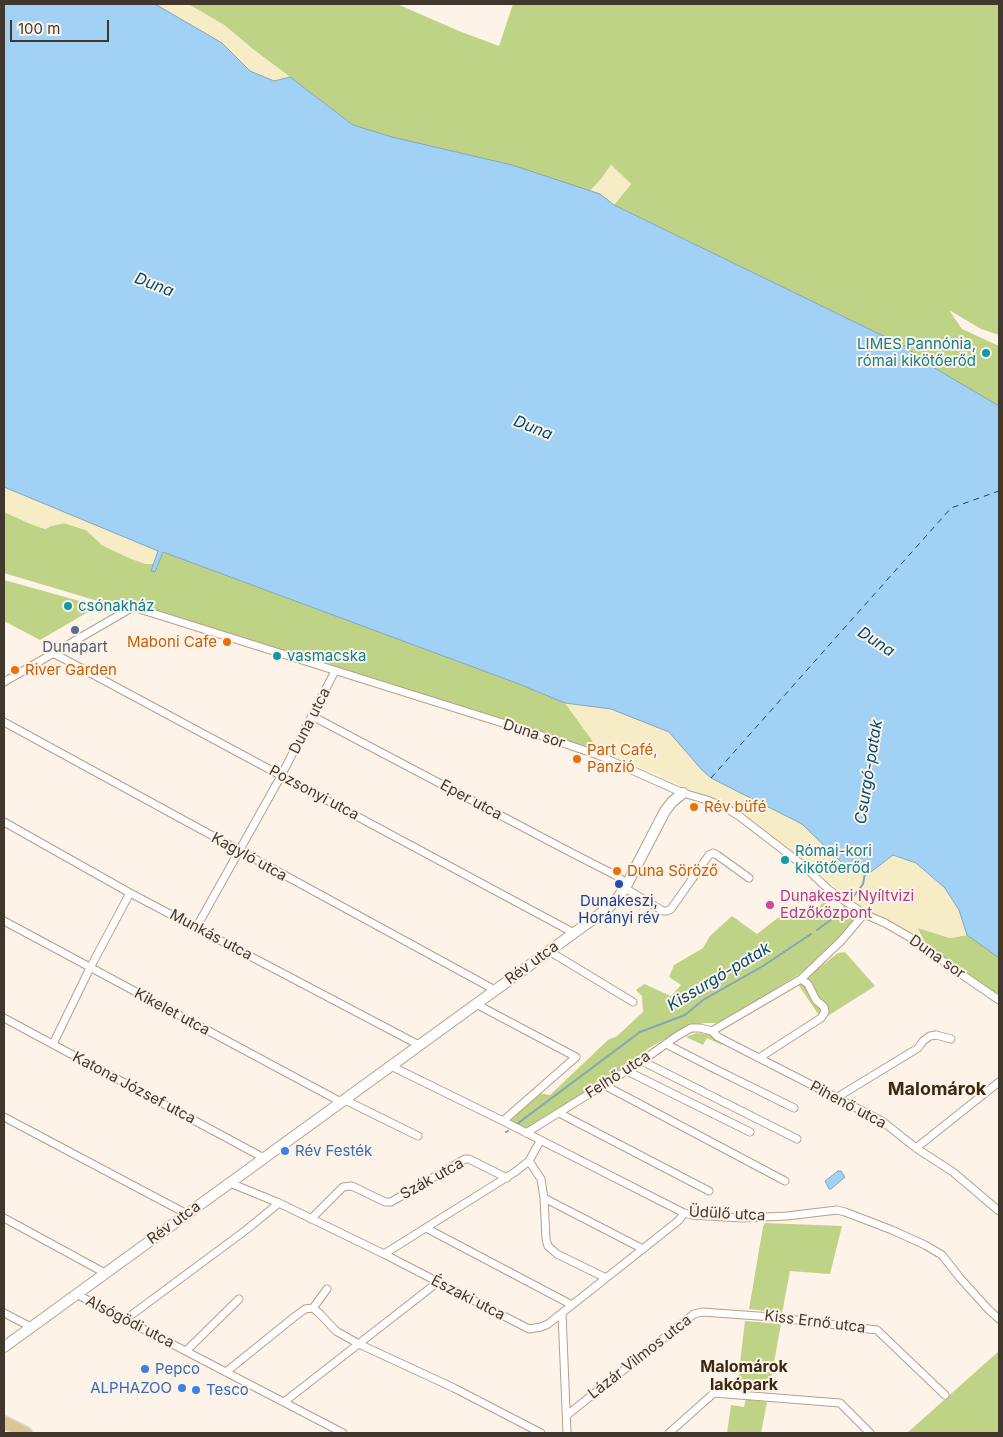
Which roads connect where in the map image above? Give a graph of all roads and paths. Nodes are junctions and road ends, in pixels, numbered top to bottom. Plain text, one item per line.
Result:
1 (53, 653) junction
2 (335, 671) junction
3 (4, 682) edge
4 (312, 716) junction
5 (4, 722) edge
6 (282, 776) junction
7 (682, 793) junction
8 (4, 822) edge
9 (240, 852) junction
10 (749, 878) dead end
11 (625, 888) junction
12 (130, 893) junction
13 (864, 914) junction
14 (4, 921) edge
15 (196, 928) junction
16 (574, 933) junction
17 (549, 951) junction
18 (90, 968) junction
19 (801, 978) junction
20 (495, 990) junction
21 (999, 1000) edge
22 (634, 1002) dead end
23 (476, 1004) junction
24 (4, 1018) edge
25 (712, 1031) junction
26 (951, 1039) dead end
27 (53, 1044) junction
28 (666, 1044) junction
29 (419, 1045) junction
30 (759, 1058) junction
31 (642, 1061) junction
32 (391, 1066) junction
33 (627, 1071) junction
34 (999, 1082) edge
35 (604, 1085) junction
36 (836, 1098) junction
37 (343, 1101) junction
38 (794, 1108) dead end
39 (559, 1113) junction
40 (4, 1117) edge
41 (503, 1121) junction
42 (750, 1132) dead end
43 (526, 1133) junction
44 (418, 1136) dead end
45 (797, 1139) dead end
46 (540, 1141) junction
47 (916, 1148) junction
48 (264, 1158) junction
49 (529, 1161) junction
50 (507, 1178) junction
51 (785, 1181) dead end
52 (230, 1183) junction
53 (708, 1191) dead end
54 (544, 1198) junction
55 (278, 1203) junction
56 (999, 1211) edge
57 (684, 1213) junction
58 (186, 1214) junction
59 (4, 1218) edge
60 (311, 1219) junction
61 (426, 1228) junction
62 (643, 1249) junction
63 (384, 1254) junction
64 (105, 1274) junction
65 (606, 1278) junction
66 (438, 1282) junction
67 (327, 1289) dead end
68 (76, 1294) junction
69 (239, 1299) dead end
70 (572, 1305) junction
71 (312, 1308) junction
72 (4, 1313) edge
73 (562, 1313) junction
74 (748, 1315) joint
75 (126, 1319) junction
76 (999, 1319) edge
77 (31, 1327) junction
78 (359, 1344) junction
79 (4, 1347) edge
80 (186, 1351) junction
81 (226, 1372) junction
82 (945, 1395) dead end
83 (284, 1402) junction
84 (567, 1415) junction
85 (4, 1422) edge
86 (26, 1433) edge
87 (343, 1433) edge
88 (541, 1433) edge
89 (567, 1433) edge
90 (669, 1433) edge
91 (870, 1433) edge

1 - 2 street, Duna sor
1 - 3 street
1 - 6 street, Pozsonyi utca
2 - 4 street, Duna utca
2 - 7 street, Duna sor
4 - 6 street, Duna utca
4 - 11 street, Eper utca
5 - 9 street, Kagyló utca
6 - 9 street, Duna utca
6 - 16 street, Pozsonyi utca
7 - 11 street, Rév utca
7 - 13 street, Duna sor
8 - 12 street, Munkás utca
9 - 15 street, Duna utca
9 - 20 street, Kagyló utca
10 - 11 street, Eper utca
11 - 16 street, Rév utca
12 - 15 street, Munkás utca
12 - 18 street
13 - 19 street
13 - 21 street, Duna sor
14 - 18 street, Kikelet utca
15 - 29 street, Munkás utca
16 - 17 street, Rév utca
17 - 20 street, Rév utca
17 - 22 street
18 - 27 street
18 - 37 street, Kikelet utca
19 - 25 street
19 - 30 street
20 - 23 street, Rév utca
23 - 29 street, Rév utca
23 - 41 street
24 - 27 street, Katona József utca
25 - 28 street, Felhő utca
25 - 30 street, Pihenő utca
26 - 36 street
27 - 48 street, Katona József utca
28 - 31 street, Felhő utca
28 - 38 street
29 - 32 street, Rév utca
30 - 36 street, Pihenő utca
31 - 33 street, Felhő utca
31 - 45 street
32 - 37 street, Rév utca
32 - 41 street, Üdülő utca
33 - 35 street, Felhő utca
33 - 42 street
34 - 47 street
35 - 39 street, Felhő utca
35 - 51 street
36 - 47 street, Pihenő utca
37 - 44 street
37 - 48 street, Rév utca
39 - 43 street, Felhő utca
39 - 53 street
40 - 58 street
41 - 43 street, Üdülő utca
43 - 46 street, Üdülő utca
46 - 49 street
46 - 57 street, Üdülő utca
47 - 56 street, Pihenő utca
48 - 52 street, Rév utca
49 - 50 street
49 - 54 street
50 - 60 street, Szák utca
50 - 61 street
52 - 55 street, Északi utca
52 - 58 street, Rév utca
54 - 62 street
54 - 65 street
55 - 60 street, Északi utca
55 - 75 street
57 - 62 street, Északi utca
57 - 76 street, Üdülő utca
58 - 64 street, Rév utca
59 - 64 street
60 - 63 street, Északi utca
61 - 63 street
61 - 70 street
62 - 65 street, Északi utca
63 - 66 street, Északi utca
64 - 68 street, Rév utca
65 - 70 street, Északi utca
66 - 73 street, Északi utca
66 - 78 street
67 - 71 street
68 - 75 street, Alsógödi utca
68 - 77 street, Rév utca
69 - 80 street
70 - 73 street, Északi utca
71 - 78 street
71 - 81 street
72 - 77 street
73 - 84 street
74 - 82 street, Kiss Ernő utca
74 - 84 street, Lázár Vilmos utca
75 - 80 street, Alsógödi utca
77 - 79 street, Rév utca
78 - 83 street
78 - 88 street
80 - 81 street, Alsógödi utca
81 - 83 street, Alsógödi utca
83 - 87 street, Alsógödi utca
84 - 89 street
85 - 86 main road
90 - 91 street

